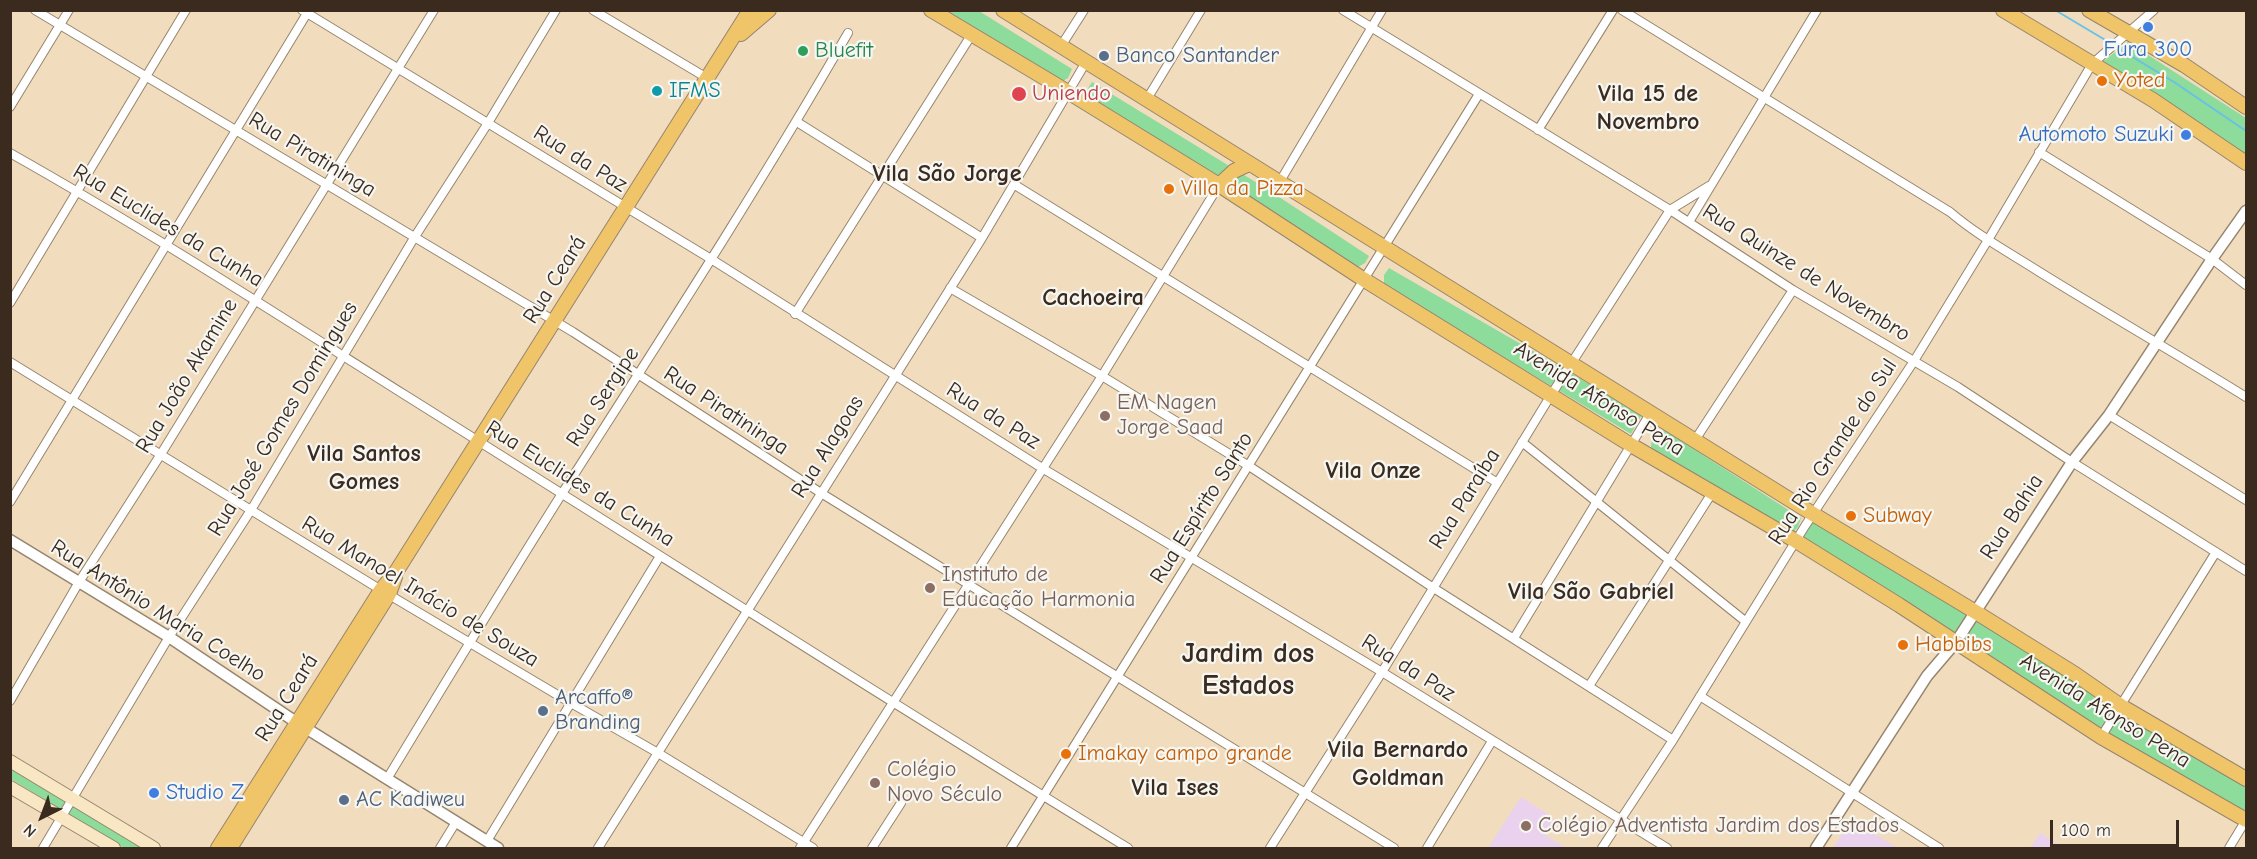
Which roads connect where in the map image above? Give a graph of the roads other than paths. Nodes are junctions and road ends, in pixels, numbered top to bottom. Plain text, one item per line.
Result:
1 (34, 10) edge
2 (69, 10) edge
3 (186, 10) edge
4 (434, 10) edge
5 (556, 10) edge
6 (594, 10) edge
7 (750, 10) edge
8 (769, 10) edge
9 (931, 10) edge
10 (1003, 10) edge
11 (1084, 10) edge
12 (1201, 10) edge
13 (1343, 10) edge
14 (1382, 10) edge
15 (1613, 10) edge
16 (1622, 10) edge
17 (1817, 10) edge
18 (2003, 10) edge
19 (2089, 10) edge
20 (2154, 10) edge
21 (306, 12) edge
22 (60, 26) junction
23 (1371, 28) junction
24 (848, 33) dead end
25 (972, 34) junction
26 (2124, 36) junction
27 (733, 40) junction
28 (1061, 46) junction
29 (1086, 62) junction
30 (2094, 62) junction
31 (398, 69) junction
32 (147, 77) junction
33 (707, 78) junction
34 (1068, 92) junction
35 (1479, 94) junction
36 (1147, 99) junction
37 (1762, 99) junction
38 (10, 107) edge
39 (2247, 107) edge
40 (797, 122) junction
41 (488, 123) junction
42 (1538, 130) junction
43 (237, 132) junction
44 (2039, 152) junction
45 (10, 153) edge
46 (2247, 163) edge
47 (1249, 164) junction
48 (882, 174) junction
49 (1279, 183) junction
50 (327, 185) junction
51 (1015, 185) junction
52 (1219, 185) junction
53 (1709, 186) junction
54 (77, 191) junction
55 (624, 208) junction
56 (1670, 210) junction
57 (2247, 211) edge
58 (1689, 222) junction
59 (414, 238) junction
60 (982, 238) junction
61 (1988, 240) junction
62 (166, 246) junction
63 (1384, 247) junction
64 (711, 259) junction
65 (2212, 259) junction
66 (1163, 278) junction
67 (1363, 279) junction
68 (2247, 285) edge
69 (950, 288) junction
70 (1793, 290) junction
71 (255, 299) junction
72 (10, 303) edge
73 (795, 314) junction
74 (554, 321) junction
75 (2157, 342) junction
76 (343, 356) junction
77 (1914, 360) junction
78 (10, 362) edge
79 (1572, 364) junction
80 (1309, 368) junction
81 (895, 375) junction
82 (1102, 375) junction
83 (639, 376) junction
84 (1551, 395) junction
85 (2247, 397) edge
86 (72, 399) junction
87 (1652, 412) junction
88 (2109, 415) junction
89 (1695, 440) junction
90 (478, 441) junction
91 (1522, 442) junction
92 (1631, 445) junction
93 (161, 454) junction
94 (2072, 462) junction
95 (1249, 466) junction
96 (1042, 468) junction
97 (1496, 482) junction
98 (562, 493) junction
99 (820, 493) junction
100 (1712, 493) junction
101 (2247, 500) edge
102 (10, 502) edge
103 (1597, 502) junction
104 (251, 510) junction
105 (1813, 514) junction
106 (10, 540) edge
107 (1796, 541) junction
108 (2216, 552) junction
109 (660, 556) junction
110 (1192, 558) junction
111 (1668, 560) junction
112 (2247, 571) edge
113 (79, 582) junction
114 (968, 584) junction
115 (1432, 586) junction
116 (385, 592) junction
117 (748, 611) junction
118 (1974, 611) junction
119 (1745, 621) junction
120 (169, 636) junction
121 (1514, 638) junction
122 (470, 642) junction
123 (1956, 642) junction
124 (1382, 672) junction
125 (1118, 676) junction
126 (1589, 686) junction
127 (1700, 696) junction
128 (10, 701) edge
129 (894, 702) junction
130 (571, 703) junction
131 (2121, 706) junction
132 (301, 725) junction
133 (2101, 737) junction
134 (1673, 740) junction
135 (1492, 741) junction
136 (658, 753) junction
137 (10, 761) edge
138 (387, 778) junction
139 (2247, 779) edge
140 (10, 787) edge
141 (1852, 792) junction
142 (1306, 794) junction
143 (1044, 797) junction
144 (74, 800) junction
145 (901, 803) dead end
146 (63, 817) junction
147 (1620, 820) junction
148 (2246, 820) edge
149 (456, 822) junction
150 (487, 841) junction
151 (802, 846) edge
152 (43, 849) edge
153 (114, 849) edge
154 (154, 849) edge
155 (218, 849) edge
156 (231, 849) edge
157 (440, 849) edge
158 (498, 849) edge
159 (598, 849) edge
160 (813, 849) edge
161 (872, 849) edge
162 (1011, 849) edge
163 (1128, 849) edge
164 (1270, 849) edge
165 (1394, 849) edge
166 (1427, 849) edge
167 (1602, 849) edge
168 (1667, 849) edge
169 (1816, 849) edge
170 (1939, 849) edge
171 (2229, 849) edge

1 - 22 street, Rua Piratininga
2 - 22 street
3 - 32 street
4 - 31 street, Rua João Akamine
5 - 41 street, Rua José Gomes Domingues
6 - 33 street
7 - 27 main road, Rua Ceará
8 - 27 main road
9 - 25 main road, Avenida Afonso Pena
10 - 28 main road, Avenida Afonso Pena
11 - 28 street
12 - 36 street
13 - 23 street, Rua Quinze de Novembro
14 - 23 street
15 - 42 street
16 - 37 street
17 - 37 street
18 - 30 main road
19 - 26 main road
20 - 26 street, Rua Rio Grande do Sul
21 - 31 street, Rua da Paz
21 - 43 street
22 - 32 street, Rua Piratininga
22 - 38 street
23 - 35 street, Rua Quinze de Novembro
23 - 49 street
24 - 40 street, Rua Sergipe
25 - 34 main road, Avenida Afonso Pena
25 - 48 street
26 - 30 street, Rua Rio Grande do Sul
26 - 39 main road
27 - 33 main road, Rua Ceará
28 - 29 main road, Avenida Afonso Pena
29 - 34 street, Rua Alagoas
29 - 36 main road, Avenida Afonso Pena
30 - 44 street, Rua Rio Grande do Sul
30 - 46 main road
31 - 41 street, Rua da Paz
31 - 50 street, Rua João Akamine
32 - 43 street, Rua Piratininga
32 - 54 street
33 - 55 main road, Rua Ceará
34 - 51 street, Rua Alagoas
34 - 52 main road, Avenida Afonso Pena
35 - 42 street, Rua Quinze de Novembro
35 - 63 street, Rua Espírito Santo
36 - 47 main road, Avenida Afonso Pena
37 - 53 street
37 - 61 street
40 - 48 street
40 - 64 street, Rua Sergipe
41 - 55 street, Rua da Paz
41 - 59 street, Rua José Gomes Domingues
42 - 56 street, Rua Quinze de Novembro
43 - 50 street, Rua Piratininga
43 - 62 street
44 - 61 street, Rua Rio Grande do Sul
44 - 65 street
45 - 54 street, Rua Euclides da Cunha
47 - 49 main road, Avenida Afonso Pena
47 - 52 main road
48 - 60 street
48 - 73 street
49 - 63 main road, Avenida Afonso Pena
50 - 59 street, Rua Piratininga
50 - 71 street, Rua João Akamine
51 - 60 street, Rua Alagoas
51 - 66 street
52 - 66 street
52 - 67 main road, Avenida Afonso Pena
53 - 56 street, Rua Paraíba
53 - 58 street
54 - 62 street, Rua Euclides da Cunha
54 - 72 street
55 - 64 street, Rua da Paz
55 - 74 main road, Rua Ceará
56 - 58 street, Rua Quinze de Novembro
56 - 79 street, Rua Paraíba
57 - 65 street, Rua Bahia
58 - 70 street, Rua Quinze de Novembro
59 - 74 street, Rua Piratininga
59 - 76 street, Rua José Gomes Domingues
60 - 69 street, Rua Alagoas
61 - 75 street
61 - 77 street, Rua Rio Grande do Sul
62 - 71 street, Rua Euclides da Cunha
62 - 86 street
63 - 67 street, Rua Espírito Santo
63 - 79 main road, Avenida Afonso Pena
64 - 73 street, Rua da Paz
64 - 83 street, Rua Sergipe
65 - 68 street
65 - 75 street, Rua Bahia
66 - 80 street
66 - 82 street
67 - 80 street, Rua Espírito Santo
67 - 84 main road, Avenida Afonso Pena
69 - 81 street, Rua Alagoas
69 - 82 street
70 - 77 street, Rua Quinze de Novembro
70 - 89 street
71 - 76 street, Rua Euclides da Cunha
71 - 93 street, Rua João Akamine
73 - 81 street, Rua da Paz
74 - 83 street, Rua Piratininga
74 - 90 main road, Rua Ceará
75 - 85 street
75 - 88 street, Rua Bahia
76 - 90 street, Rua Euclides da Cunha
76 - 104 street, Rua José Gomes Domingues
77 - 94 street, Rua Quinze de Novembro
77 - 105 street, Rua Rio Grande do Sul
78 - 86 street, Rua Manoel Inácio de Souza
79 - 84 street, Rua Paraíba
79 - 87 main road, Avenida Afonso Pena
80 - 95 street, Rua Espírito Santo
80 - 97 street
81 - 96 street, Rua da Paz
81 - 99 street, Rua Alagoas
82 - 95 street
82 - 96 street
83 - 98 street, Rua Sergipe
83 - 99 street, Rua Piratininga
84 - 91 street, Rua Paraíba
84 - 92 main road, Avenida Afonso Pena
86 - 93 street, Rua Manoel Inácio de Souza
86 - 102 street
87 - 89 main road, Avenida Afonso Pena
87 - 92 street
88 - 94 street, Rua Bahia
88 - 101 street
89 - 105 main road, Avenida Afonso Pena
90 - 98 street, Rua Euclides da Cunha
90 - 116 main road, Rua Ceará
91 - 97 street, Rua Paraíba
91 - 103 street
92 - 100 main road, Avenida Afonso Pena
92 - 103 street
93 - 104 street, Rua Manoel Inácio de Souza
93 - 113 street, Rua João Akamine
94 - 108 street, Rua Quinze de Novembro
94 - 118 street, Rua Bahia
95 - 110 street, Rua Espírito Santo
95 - 115 street
96 - 110 street, Rua da Paz
96 - 114 street
97 - 115 street, Rua Paraíba
98 - 109 street, Rua Euclides da Cunha
98 - 122 street, Rua Sergipe
99 - 114 street, Rua Piratininga
99 - 117 street, Rua Alagoas
100 - 107 main road, Avenida Afonso Pena
100 - 111 street
103 - 111 street
103 - 121 street
104 - 116 street, Rua Manoel Inácio de Souza
104 - 120 street, Rua José Gomes Domingues
105 - 107 street, Rua Rio Grande do Sul
105 - 118 main road, Avenida Afonso Pena
106 - 113 street, Rua Antônio Maria Coelho
107 - 119 street, Rua Rio Grande do Sul
107 - 123 main road, Avenida Afonso Pena
108 - 112 street, Rua Quinze de Novembro
108 - 131 street
109 - 117 street, Rua Euclides da Cunha
109 - 130 street
110 - 124 street, Rua da Paz
110 - 125 street, Rua Espírito Santo
111 - 119 street
111 - 126 street
113 - 120 street, Rua Antônio Maria Coelho
113 - 128 street, Rua João Akamine
114 - 125 street, Rua Piratininga
114 - 129 street
115 - 121 street
115 - 124 street, Rua Paraíba
116 - 122 street, Rua Manoel Inácio de Souza
116 - 132 main road, Rua Ceará
117 - 129 street, Rua Euclides da Cunha
117 - 136 street, Rua Alagoas
118 - 123 street, Rua Bahia
118 - 131 main road, Avenida Afonso Pena
119 - 127 street, Rua Rio Grande do Sul
120 - 132 street, Rua Antônio Maria Coelho
120 - 144 street, Rua José Gomes Domingues
121 - 126 street
122 - 130 street, Rua Manoel Inácio de Souza
122 - 138 street, Rua Sergipe
123 - 133 main road, Avenida Afonso Pena
123 - 141 street, Rua Bahia
124 - 135 street, Rua da Paz
124 - 142 street, Rua Paraíba
125 - 142 street, Rua Piratininga
125 - 143 street, Rua Espírito Santo
126 - 134 street
127 - 134 street, Rua Rio Grande do Sul
127 - 141 street
129 - 143 street, Rua Euclides da Cunha
129 - 151 street
130 - 136 street, Rua Manoel Inácio de Souza
130 - 150 street
131 - 133 street
131 - 139 main road, Avenida Afonso Pena
132 - 138 street, Rua Antônio Maria Coelho
132 - 155 main road, Rua Ceará
132 - 156 main road, Rua Ceará
133 - 148 main road, Avenida Afonso Pena
134 - 147 street, Rua Rio Grande do Sul
135 - 147 street, Rua da Paz
135 - 166 street
136 - 151 street, Rua Manoel Inácio de Souza
136 - 159 street, Rua Alagoas
137 - 144 main road
138 - 149 street, Rua Antônio Maria Coelho
140 - 146 main road
141 - 169 street, Rua Bahia
141 - 170 street
142 - 164 street, Rua Paraíba
142 - 165 street, Rua Piratininga
143 - 162 street, Rua Espírito Santo
143 - 163 street, Rua Euclides da Cunha
144 - 146 street, Rua José Gomes Domingues
144 - 154 main road
145 - 161 street
146 - 152 street, Rua José Gomes Domingues
146 - 153 main road
147 - 167 street, Rua Rio Grande do Sul
147 - 168 street, Rua da Paz
148 - 171 street
149 - 150 street, Rua Antônio Maria Coelho
149 - 157 street
150 - 158 street, Rua Antônio Maria Coelho
151 - 160 street, Rua Manoel Inácio de Souza

